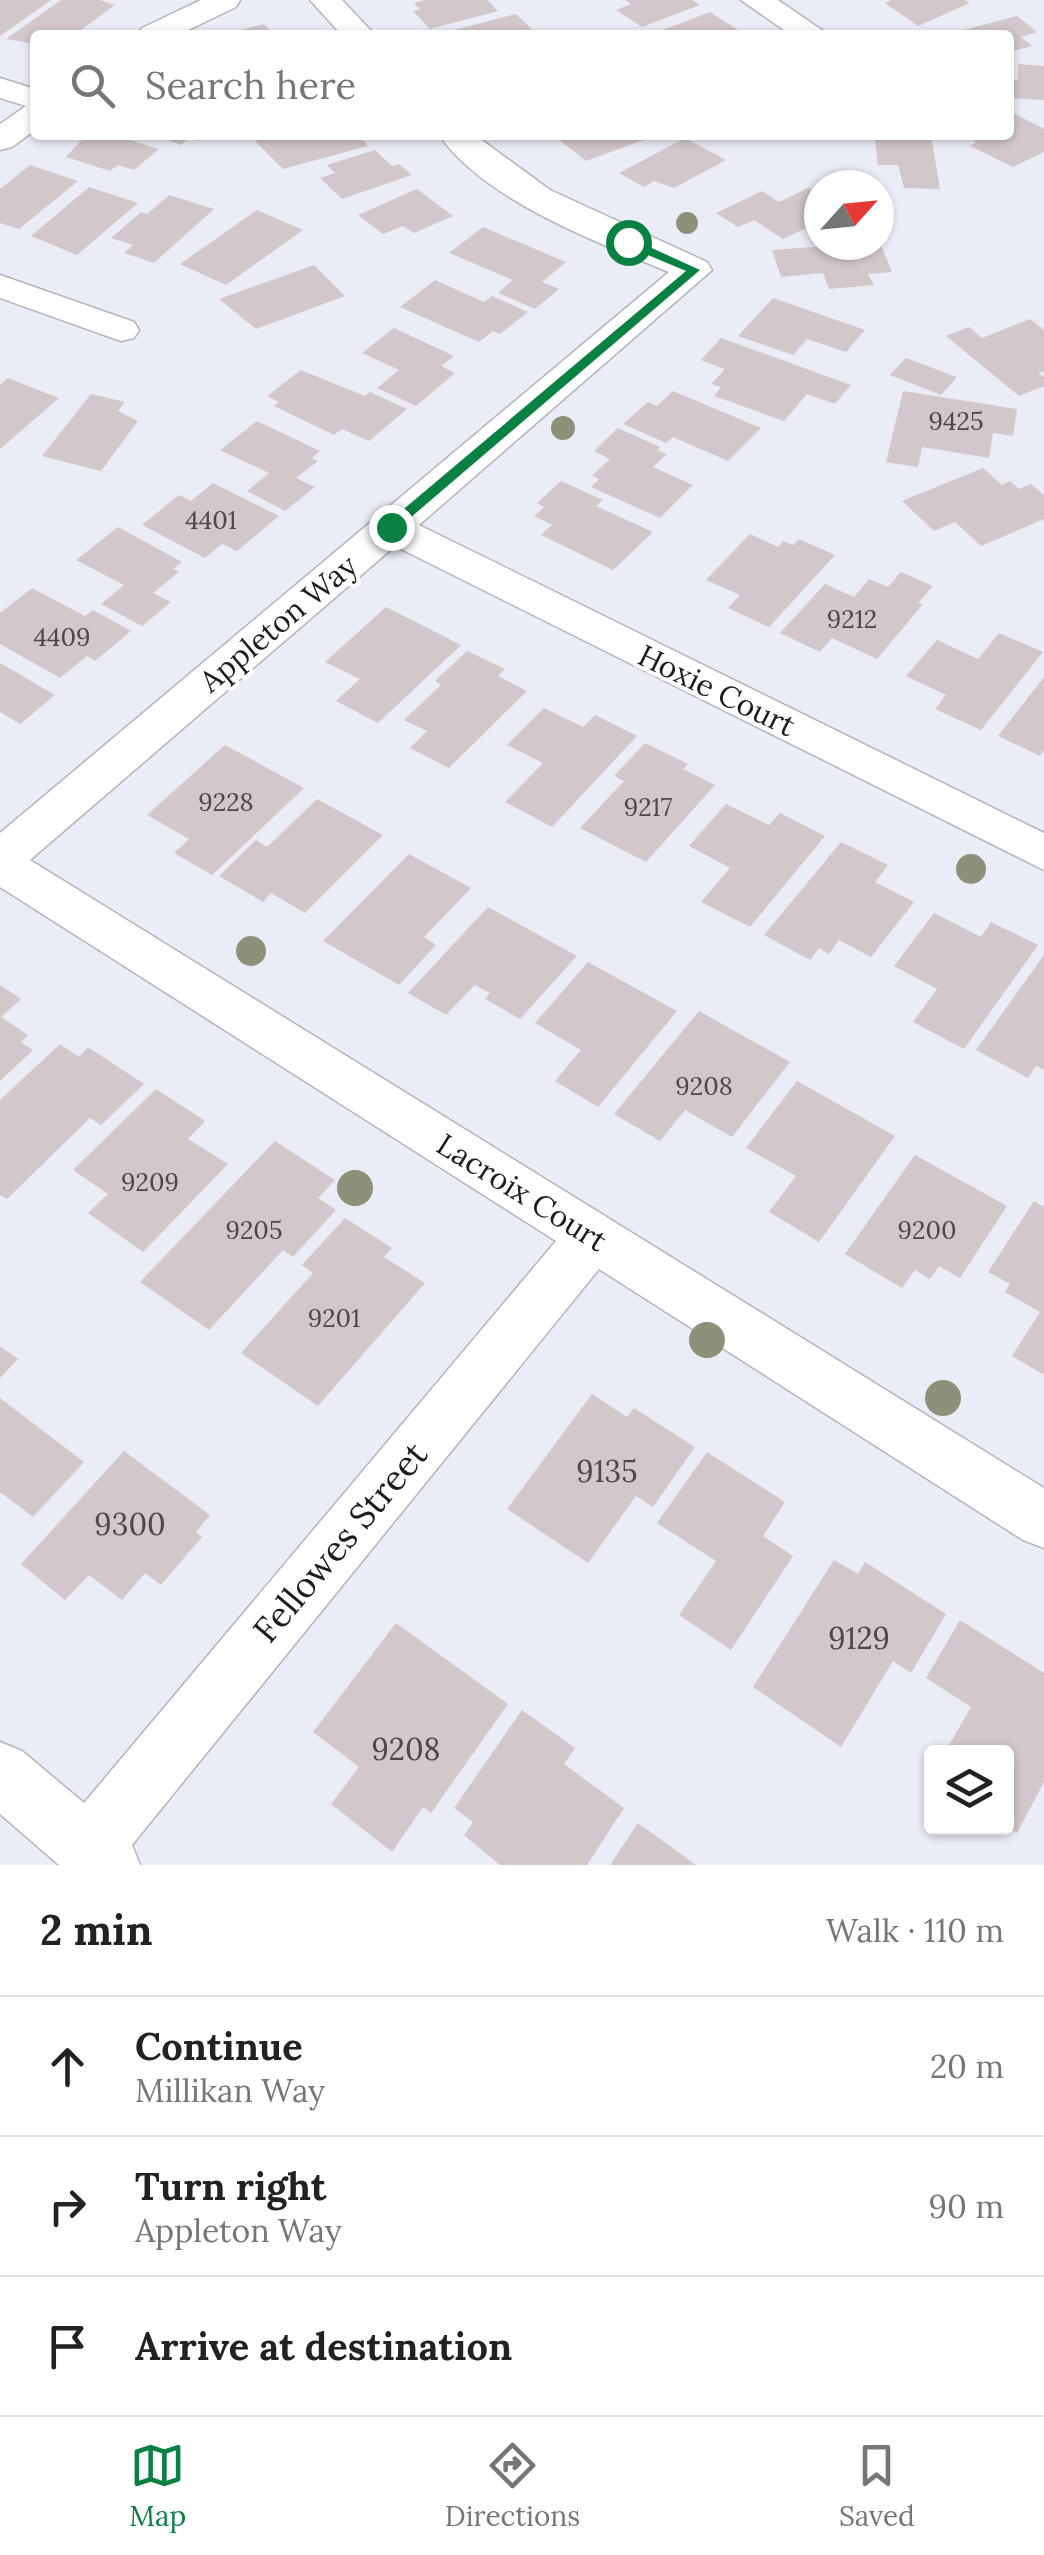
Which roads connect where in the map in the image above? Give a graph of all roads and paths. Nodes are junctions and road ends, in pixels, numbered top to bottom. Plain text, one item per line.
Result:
1 (225, 0) edge
2 (325, 0) edge
3 (756, 0) edge
4 (163, 30) edge
5 (354, 30) edge
6 (805, 30) edge
7 (0, 88) edge
8 (30, 97) edge
9 (30, 118) edge
10 (0, 140) edge
11 (462, 140) edge
12 (0, 286) edge
13 (121, 330) dead end
14 (391, 527) junction
15 (1044, 852) edge
16 (0, 862) edge
17 (593, 1236) junction
18 (1044, 1520) edge
19 (0, 1773) edge
20 (98, 1857) edge

1 - 4 street
2 - 5 street
3 - 6 street
7 - 8 street
9 - 10 street
11 - 14 street, Appleton Way
12 - 13 street
14 - 15 street, Hoxie Court
14 - 16 street, Appleton Way
16 - 17 street, Lacroix Court
17 - 18 street, Lacroix Court
17 - 20 street, Fellowes Street
19 - 20 street

